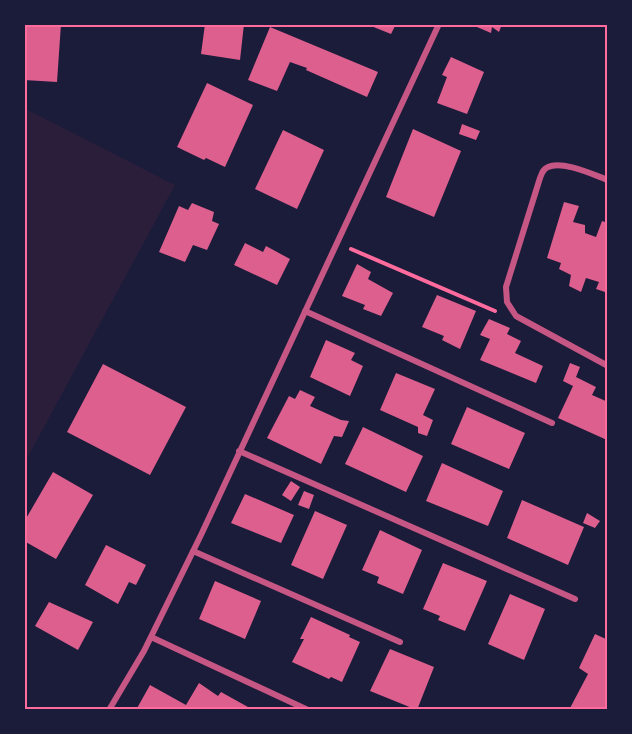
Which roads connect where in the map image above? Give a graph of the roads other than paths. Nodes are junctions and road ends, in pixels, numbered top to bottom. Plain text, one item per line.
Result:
1 (439, 24) edge
2 (608, 180) edge
3 (305, 311) junction
4 (608, 366) edge
5 (552, 423) dead end
6 (239, 450) junction
7 (193, 551) junction
8 (575, 599) dead end
9 (151, 637) junction
10 (400, 642) dead end
11 (110, 710) edge
12 (308, 710) edge

1 - 3 street
2 - 4 street
3 - 5 street
3 - 6 street
6 - 7 street
6 - 8 street
7 - 9 street
7 - 10 street
9 - 11 street
9 - 12 street

